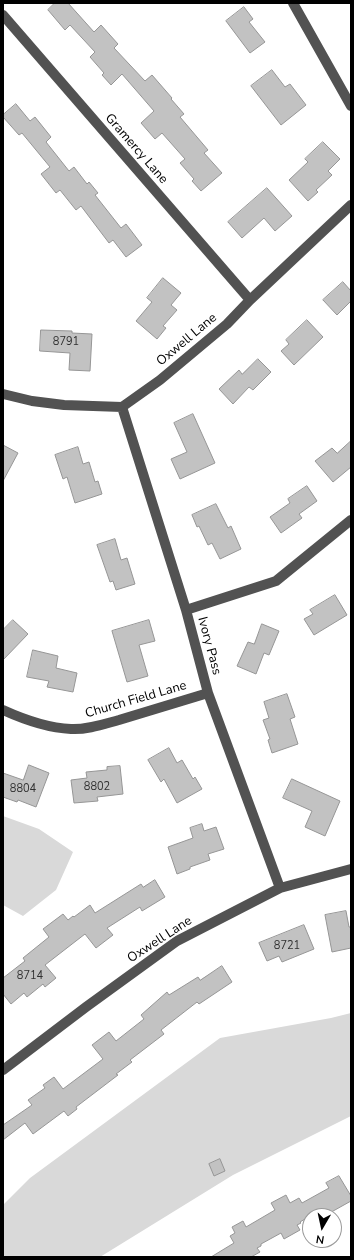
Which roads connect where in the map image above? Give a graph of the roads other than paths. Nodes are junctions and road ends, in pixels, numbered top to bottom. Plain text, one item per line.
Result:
1 (293, 3) edge
2 (3, 15) edge
3 (351, 106) edge
4 (351, 205) edge
5 (250, 300) junction
6 (3, 394) edge
7 (122, 407) junction
8 (351, 520) edge
9 (186, 610) junction
10 (208, 693) junction
11 (3, 710) edge
12 (351, 869) edge
13 (280, 888) junction
14 (3, 1070) edge

1 - 3 street
2 - 5 street, Gramercy Lane
4 - 5 street, Oxwell Lane
5 - 7 street, Oxwell Lane
6 - 7 street
7 - 9 street, Ivory Pass
8 - 9 street
9 - 10 street, Ivory Pass
10 - 11 street, Church Field Lane
10 - 13 street, Ivory Pass
12 - 13 street, Oxwell Lane
13 - 14 street, Oxwell Lane

